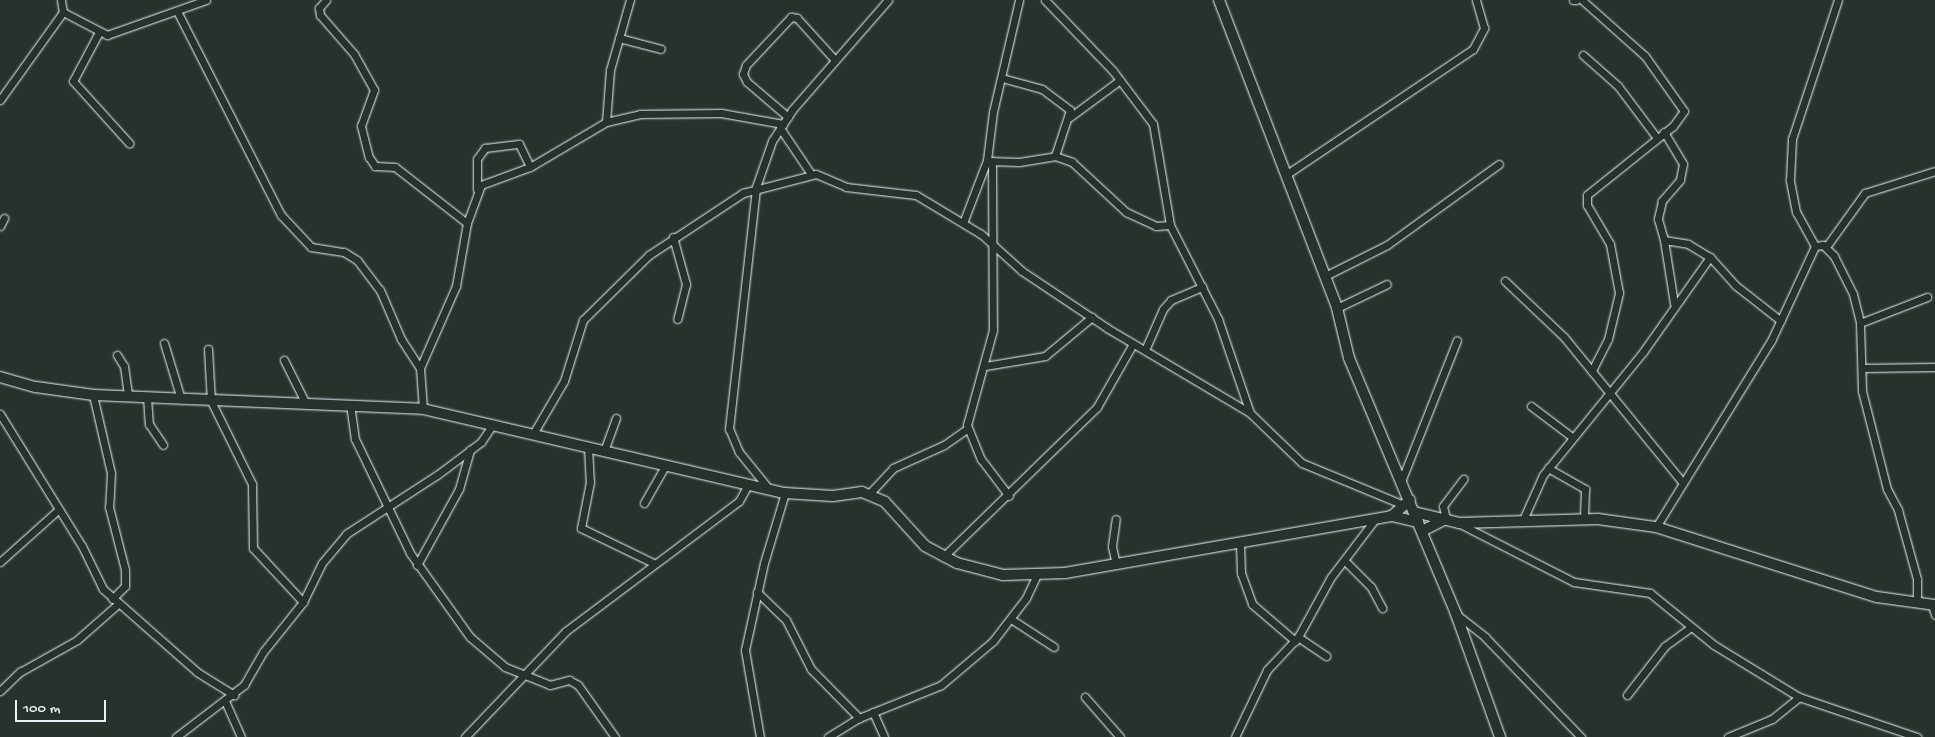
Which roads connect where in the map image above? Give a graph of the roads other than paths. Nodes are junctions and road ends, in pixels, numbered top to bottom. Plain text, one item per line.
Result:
1 (61, 0) edge
2 (206, 0) edge
3 (326, 0) edge
4 (630, 0) edge
5 (888, 0) edge
6 (1019, 0) edge
7 (1045, 0) edge
8 (1219, 0) edge
9 (1476, 0) edge
10 (1582, 0) edge
11 (1838, 0) edge
12 (177, 11) junction
13 (63, 12) junction
14 (98, 34) junction
15 (619, 38) junction
16 (661, 49) dead end
17 (1583, 55) dead end
18 (834, 59) junction
19 (1002, 78) junction
20 (1120, 80) junction
21 (0, 100) edge
22 (788, 117) junction
23 (1070, 117) junction
24 (606, 122) junction
25 (782, 126) junction
26 (1664, 132) junction
27 (1657, 138) junction
28 (129, 143) dead end
29 (1055, 156) junction
30 (990, 161) junction
31 (1499, 164) dead end
32 (530, 167) junction
33 (1935, 171) edge
34 (811, 174) junction
35 (1287, 174) junction
36 (756, 187) junction
37 (477, 189) junction
38 (4, 218) dead end
39 (467, 223) junction
40 (963, 223) junction
41 (1170, 225) junction
42 (0, 226) edge
43 (673, 237) junction
44 (1664, 240) junction
45 (990, 241) junction
46 (1815, 246) junction
47 (1826, 247) junction
48 (1710, 257) junction
49 (1325, 276) junction
50 (1505, 281) dead end
51 (1387, 284) dead end
52 (1202, 287) junction
53 (1927, 297) dead end
54 (1674, 303) junction
55 (1336, 308) junction
56 (1092, 317) junction
57 (677, 319) dead end
58 (1781, 321) junction
59 (1860, 323) junction
60 (1457, 340) dead end
61 (164, 343) dead end
62 (1133, 344) junction
63 (208, 348) dead end
64 (1145, 350) junction
65 (117, 356) dead end
66 (284, 360) dead end
67 (985, 366) junction
68 (1935, 367) edge
69 (420, 368) junction
70 (1862, 368) junction
71 (1592, 371) junction
72 (0, 377) edge
73 (1610, 392) junction
74 (93, 395) junction
75 (128, 396) junction
76 (147, 397) junction
77 (181, 399) junction
78 (211, 401) junction
79 (306, 404) junction
80 (350, 404) junction
81 (1531, 406) dead end
82 (423, 408) junction
83 (1250, 413) junction
84 (0, 414) edge
85 (616, 418) dead end
86 (493, 424) junction
87 (968, 428) junction
88 (534, 434) junction
89 (1572, 437) junction
90 (163, 445) dead end
91 (588, 447) junction
92 (470, 450) junction
93 (602, 450) junction
94 (590, 466) junction
95 (665, 466) junction
96 (1548, 468) junction
97 (1402, 479) junction
98 (1463, 479) dead end
99 (1683, 483) junction
100 (748, 485) junction
101 (770, 490) junction
102 (785, 493) junction
103 (870, 493) junction
104 (1009, 496) junction
105 (1407, 502) junction
106 (644, 503) dead end
107 (388, 506) junction
108 (59, 509) junction
109 (1414, 512) junction
110 (1392, 516) junction
111 (1376, 518) junction
112 (1116, 519) dead end
113 (1446, 519) junction
114 (1584, 519) junction
115 (1522, 522) junction
116 (1459, 523) junction
117 (1420, 527) junction
118 (1656, 527) junction
119 (1240, 544) junction
120 (943, 557) junction
121 (0, 562) edge
122 (1345, 562) junction
123 (653, 563) junction
124 (418, 565) junction
125 (1116, 565) junction
126 (1036, 577) junction
127 (757, 592) junction
128 (112, 599) junction
129 (303, 602) junction
130 (1917, 603) junction
131 (118, 604) junction
132 (1382, 608) dead end
133 (1934, 608) edge
134 (1456, 614) junction
135 (1011, 619) junction
136 (1690, 628) junction
137 (1296, 639) junction
138 (1054, 647) dead end
139 (1326, 656) dead end
140 (526, 675) junction
141 (0, 691) edge
142 (234, 695) junction
143 (1627, 695) dead end
144 (1085, 697) dead end
145 (1799, 697) junction
146 (225, 701) junction
147 (873, 712) junction
148 (859, 718) junction
149 (176, 737) edge
150 (241, 737) edge
151 (465, 737) edge
152 (614, 737) edge
153 (760, 737) edge
154 (828, 737) edge
155 (884, 737) edge
156 (1120, 737) edge
157 (1235, 737) edge
158 (1500, 737) edge
159 (1582, 737) edge
160 (1728, 737) edge
161 (1917, 737) edge

1 - 13 street
2 - 12 street
3 - 39 street
4 - 15 street
5 - 18 street
6 - 19 street
7 - 20 street
8 - 35 main road
9 - 35 street
10 - 26 street
11 - 46 street
12 - 14 street
12 - 69 street
13 - 14 street
13 - 21 street
14 - 28 street
15 - 16 street
15 - 24 street
17 - 27 street
18 - 22 street
18 - 22 street
19 - 23 street
19 - 30 street
20 - 23 street
20 - 41 street
22 - 25 street
23 - 29 street
24 - 25 street
24 - 32 street
25 - 34 street
25 - 36 street
26 - 27 street
26 - 44 street
27 - 71 street
29 - 30 street
29 - 41 street
30 - 40 street
30 - 45 street
31 - 49 street
32 - 37 street
32 - 37 street
33 - 47 street
34 - 36 street
34 - 40 street
35 - 49 main road
36 - 43 street
36 - 101 street
37 - 39 street
38 - 42 street
39 - 69 street
40 - 45 street
41 - 52 street
43 - 57 street
43 - 88 street
44 - 48 street
44 - 54 street
45 - 56 street
45 - 67 street
46 - 47 street
46 - 58 street
47 - 59 street
48 - 54 street
48 - 58 street
49 - 55 main road
50 - 71 street
51 - 55 street
52 - 64 street
52 - 83 street
53 - 59 street
54 - 73 street
55 - 97 main road
56 - 62 street
56 - 67 street
58 - 99 street
59 - 70 street
60 - 97 street
61 - 77 street
62 - 64 street
62 - 104 street
63 - 78 street
64 - 83 street
65 - 75 street
66 - 79 street
67 - 87 street
68 - 70 street
69 - 82 street
70 - 130 street
71 - 73 street
72 - 74 main road
73 - 89 street
73 - 99 street
74 - 75 main road
74 - 128 street
75 - 76 main road
76 - 77 main road
76 - 90 street
77 - 78 main road
78 - 79 main road
78 - 129 street
79 - 80 main road
80 - 82 main road
80 - 107 street
81 - 89 street
82 - 86 main road
83 - 105 street
84 - 108 street
85 - 93 street
86 - 88 main road
86 - 92 street
87 - 103 street
87 - 104 street
88 - 91 main road
89 - 96 street
91 - 93 main road
91 - 94 street
92 - 107 street
92 - 124 street
93 - 94 street
93 - 95 main road
94 - 123 street
95 - 100 main road
95 - 106 street
96 - 114 street
96 - 115 street
97 - 105 main road
98 - 113 street
99 - 118 street
100 - 101 main road
100 - 123 street
101 - 102 main road
102 - 103 main road
102 - 127 street
103 - 120 main road
104 - 120 street
105 - 109 main road
105 - 110 main road
107 - 124 street
107 - 129 street
108 - 121 street
108 - 128 street
109 - 113 main road
109 - 117 main road
110 - 111 main road
110 - 117 main road
111 - 119 main road
111 - 122 street
112 - 125 street
113 - 116 main road
113 - 117 main road
114 - 115 main road
114 - 118 main road
115 - 116 main road
116 - 136 street
117 - 134 main road
118 - 130 main road
119 - 125 main road
119 - 137 street
120 - 126 main road
122 - 132 street
122 - 137 street
123 - 140 street
124 - 140 street
125 - 126 main road
126 - 135 street
127 - 148 street
127 - 153 street
128 - 131 street
129 - 142 street
130 - 133 main road
131 - 141 street
131 - 142 street
134 - 158 main road
134 - 159 street
135 - 138 street
135 - 147 street
136 - 143 street
136 - 145 street
137 - 139 street
137 - 157 street
140 - 151 street
140 - 152 street
142 - 146 street
144 - 156 street
145 - 160 street
145 - 161 street
146 - 149 street
146 - 150 street
147 - 148 street
147 - 155 street
148 - 154 street

